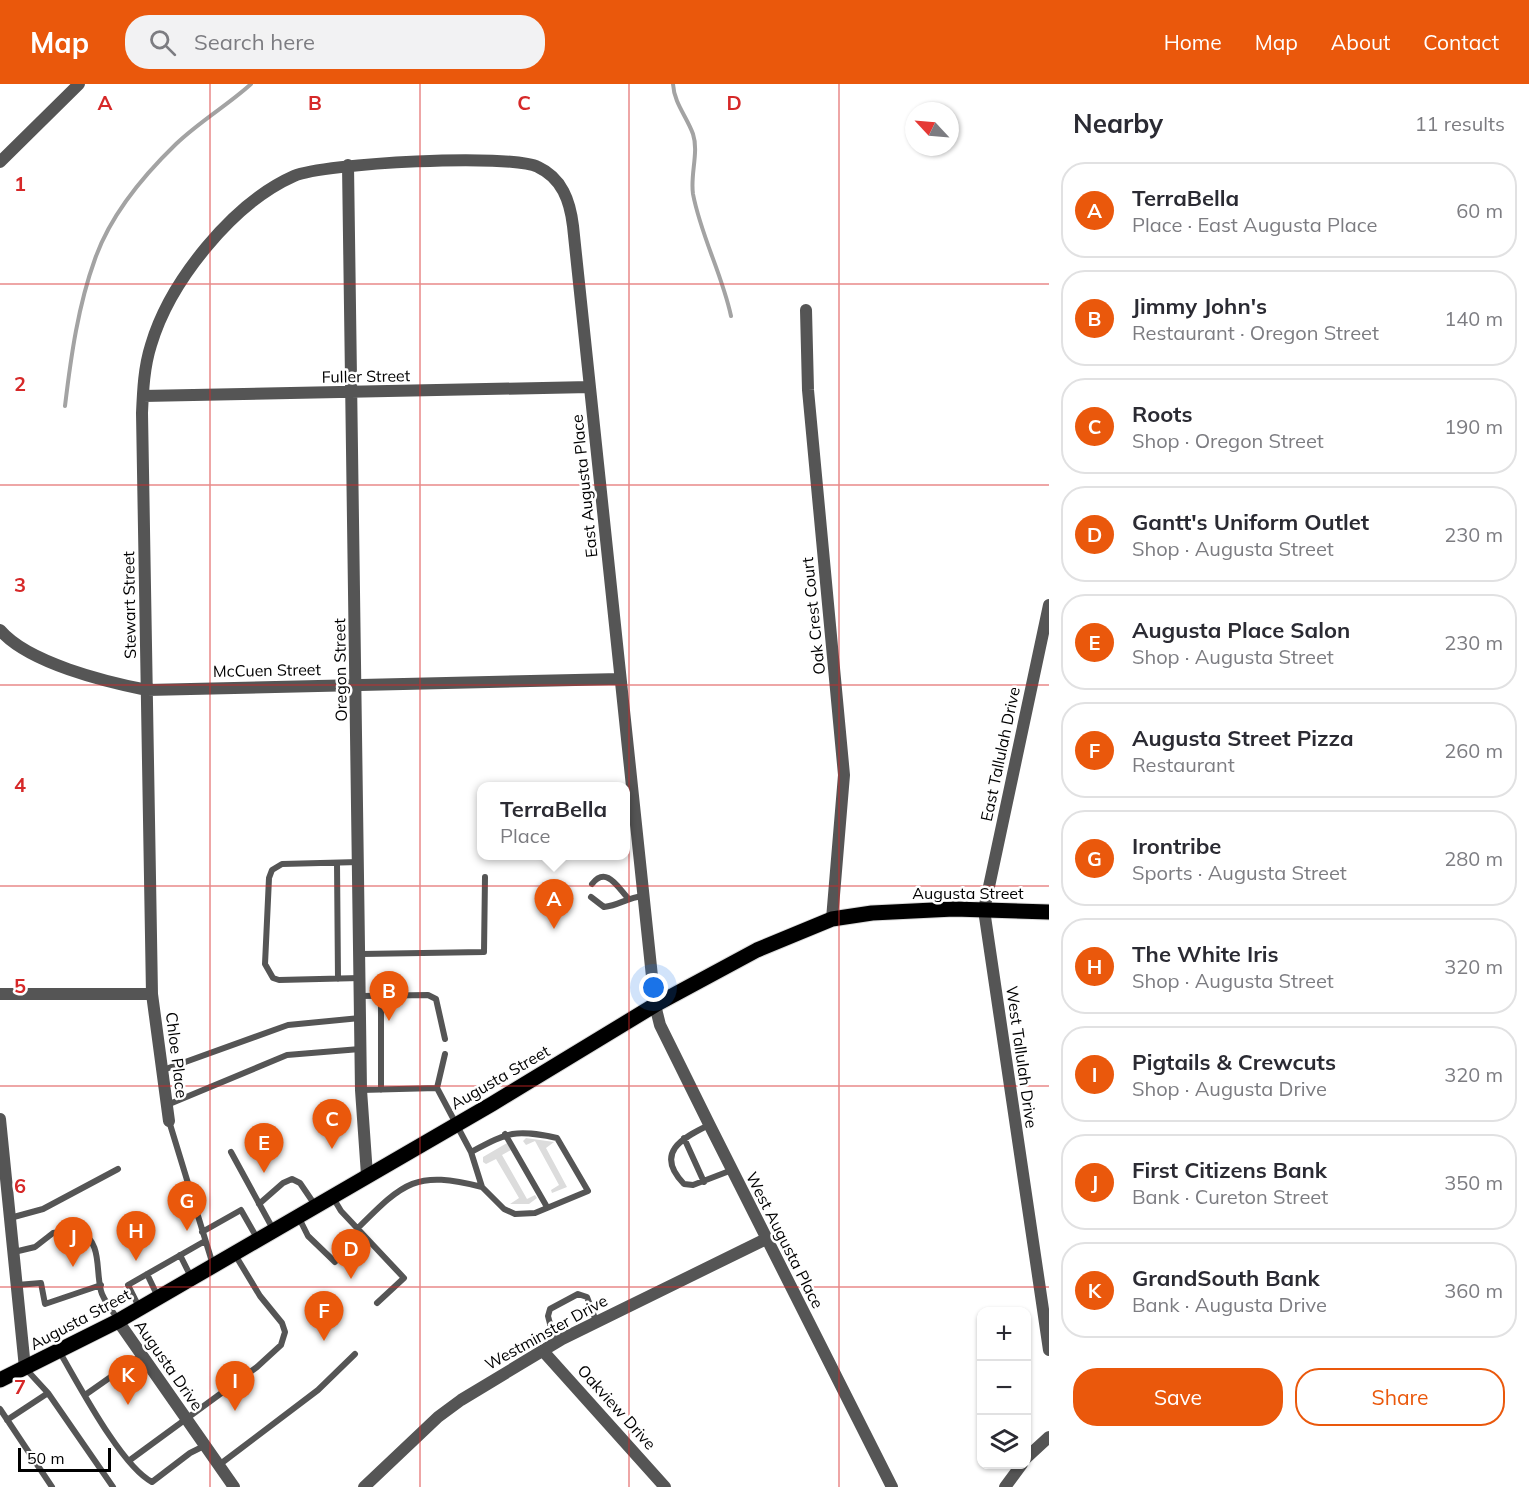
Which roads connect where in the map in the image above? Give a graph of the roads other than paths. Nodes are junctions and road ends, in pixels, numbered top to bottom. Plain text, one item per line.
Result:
1 (79, 84) edge
2 (0, 162) edge
3 (348, 165) junction
4 (806, 310) dead end
5 (590, 387) junction
6 (353, 393) junction
7 (143, 396) junction
8 (1049, 604) edge
9 (0, 630) edge
10 (620, 679) junction
11 (356, 686) junction
12 (147, 690) junction
13 (359, 862) junction
14 (337, 863) junction
15 (485, 877) dead end
16 (592, 885) dead end
17 (643, 896) junction
18 (591, 897) dead end
19 (627, 897) junction
20 (984, 910) junction
21 (1049, 912) edge
22 (832, 919) junction
23 (361, 954) junction
24 (338, 978) junction
25 (361, 978) junction
26 (0, 994) edge
27 (152, 994) junction
28 (361, 996) junction
29 (381, 996) junction
30 (655, 1005) junction
31 (361, 1018) junction
32 (445, 1039) dead end
33 (361, 1049) junction
34 (445, 1054) dead end
35 (162, 1071) junction
36 (437, 1088) junction
37 (381, 1089) junction
38 (361, 1090) junction
39 (167, 1105) junction
40 (0, 1119) edge
41 (169, 1121) joint
42 (455, 1124) junction
43 (709, 1124) junction
44 (505, 1134) junction
45 (684, 1138) junction
46 (1, 1140) edge
47 (231, 1152) dead end
48 (471, 1152) junction
49 (118, 1169) dead end
50 (732, 1170) junction
51 (368, 1175) junction
52 (704, 1182) junction
53 (482, 1187) junction
54 (331, 1196) junction
55 (259, 1204) junction
56 (315, 1205) junction
57 (547, 1207) junction
58 (297, 1216) junction
59 (10, 1218) junction
60 (358, 1228) junction
61 (274, 1230) junction
62 (202, 1232) junction
63 (766, 1239) junction
64 (257, 1240) junction
65 (205, 1241) junction
66 (14, 1252) junction
67 (234, 1253) junction
68 (180, 1255) junction
69 (335, 1262) dead end
70 (213, 1265) junction
71 (147, 1274) junction
72 (191, 1278) junction
73 (17, 1286) junction
74 (101, 1286) junction
75 (158, 1297) junction
76 (377, 1303) dead end
77 (140, 1308) junction
78 (118, 1321) junction
79 (596, 1321) junction
80 (555, 1343) junction
81 (59, 1350) junction
82 (1049, 1350) edge
83 (543, 1351) junction
84 (355, 1354) dead end
85 (142, 1355) junction
86 (25, 1368) junction
87 (0, 1380) edge
88 (48, 1393) junction
89 (85, 1395) junction
90 (0, 1409) edge
91 (186, 1417) junction
92 (7, 1420) junction
93 (1049, 1437) edge
94 (205, 1445) junction
95 (1031, 1453) edge
96 (130, 1460) junction
97 (219, 1465) junction
98 (1018, 1469) edge
99 (367, 1486) edge
100 (52, 1487) edge
101 (113, 1487) edge
102 (234, 1487) edge
103 (665, 1487) edge
104 (892, 1487) edge
105 (1005, 1487) edge

1 - 2 street
3 - 5 street, East Augusta Place
3 - 6 street, Oregon Street
3 - 7 street, Stewart Street
4 - 22 street, Oak Crest Court
5 - 6 street, Fuller Street
5 - 10 street, East Augusta Place
6 - 7 street, Fuller Street
6 - 11 street, Oregon Street
7 - 12 street, Stewart Street
8 - 20 street, East Tallulah Drive
9 - 12 street, McCuen Street
10 - 11 street, McCuen Street
10 - 17 street, East Augusta Place
11 - 12 street, McCuen Street
11 - 13 street, Oregon Street
12 - 27 street, Stewart Street
13 - 14 lane
13 - 23 street, Oregon Street
14 - 24 lane
14 - 24 lane
15 - 23 lane
16 - 19 lane
17 - 19 lane
17 - 30 street, East Augusta Place
18 - 19 lane
20 - 21 main road, Augusta Street
20 - 22 main road, Augusta Street
20 - 82 street, West Tallulah Drive
22 - 30 main road, Augusta Street
23 - 25 street, Oregon Street
24 - 25 lane
25 - 28 street, Oregon Street
26 - 27 street
27 - 35 street, Chloe Place
28 - 29 lane
28 - 31 street, Oregon Street
29 - 32 lane
29 - 37 lane
30 - 42 main road, Augusta Street
30 - 43 street, West Augusta Place
31 - 33 street, Oregon Street
31 - 35 lane
33 - 38 street, Oregon Street
33 - 39 lane
34 - 36 lane
35 - 39 street, Chloe Place
36 - 37 lane
36 - 42 lane
37 - 38 lane
38 - 51 street, Oregon Street
39 - 41 street, Chloe Place
40 - 46 street
41 - 62 lane
42 - 48 lane
42 - 51 main road, Augusta Street
43 - 45 lane
43 - 50 street, West Augusta Place
44 - 48 lane
44 - 57 lane
44 - 57 lane
45 - 52 lane
45 - 52 lane
46 - 59 street
47 - 55 lane
48 - 53 lane
49 - 59 lane
50 - 52 lane
50 - 63 street, West Augusta Place
51 - 54 main road, Augusta Street
53 - 57 lane
53 - 60 lane
54 - 56 main road, Augusta Street
54 - 60 lane
55 - 56 lane
55 - 61 lane
56 - 58 main road, Augusta Street
58 - 61 main road, Augusta Street
58 - 69 lane
59 - 66 street
60 - 76 lane
61 - 64 main road, Augusta Street
62 - 64 lane
62 - 65 lane
63 - 79 street, Westminster Drive
63 - 104 street, West Augusta Place
64 - 67 main road, Augusta Street
65 - 68 lane
65 - 70 lane
66 - 73 street
66 - 74 lane
67 - 70 main road, Augusta Street
67 - 91 lane
68 - 71 lane
68 - 72 lane
70 - 72 main road, Augusta Street
71 - 75 lane
71 - 77 lane
72 - 75 main road, Augusta Street
73 - 74 lane
73 - 86 street
74 - 78 lane
75 - 77 main road, Augusta Street
77 - 78 main road, Augusta Street
78 - 81 main road, Augusta Street
78 - 85 street, Augusta Drive
79 - 80 street, Westminster Drive
79 - 80 lane
80 - 83 street, Westminster Drive
81 - 86 main road, Augusta Street
81 - 89 lane
83 - 99 street, Westminster Drive
83 - 103 street, Oakview Drive
84 - 97 lane
85 - 89 lane
85 - 91 street, Augusta Drive
86 - 87 main road, Augusta Street
86 - 88 lane
88 - 92 lane
88 - 101 lane
89 - 96 lane
90 - 92 lane
91 - 94 street, Augusta Drive
91 - 96 lane
92 - 100 lane
93 - 95 street
94 - 96 lane
94 - 97 street, Augusta Drive
97 - 102 street, Augusta Drive
98 - 105 street

